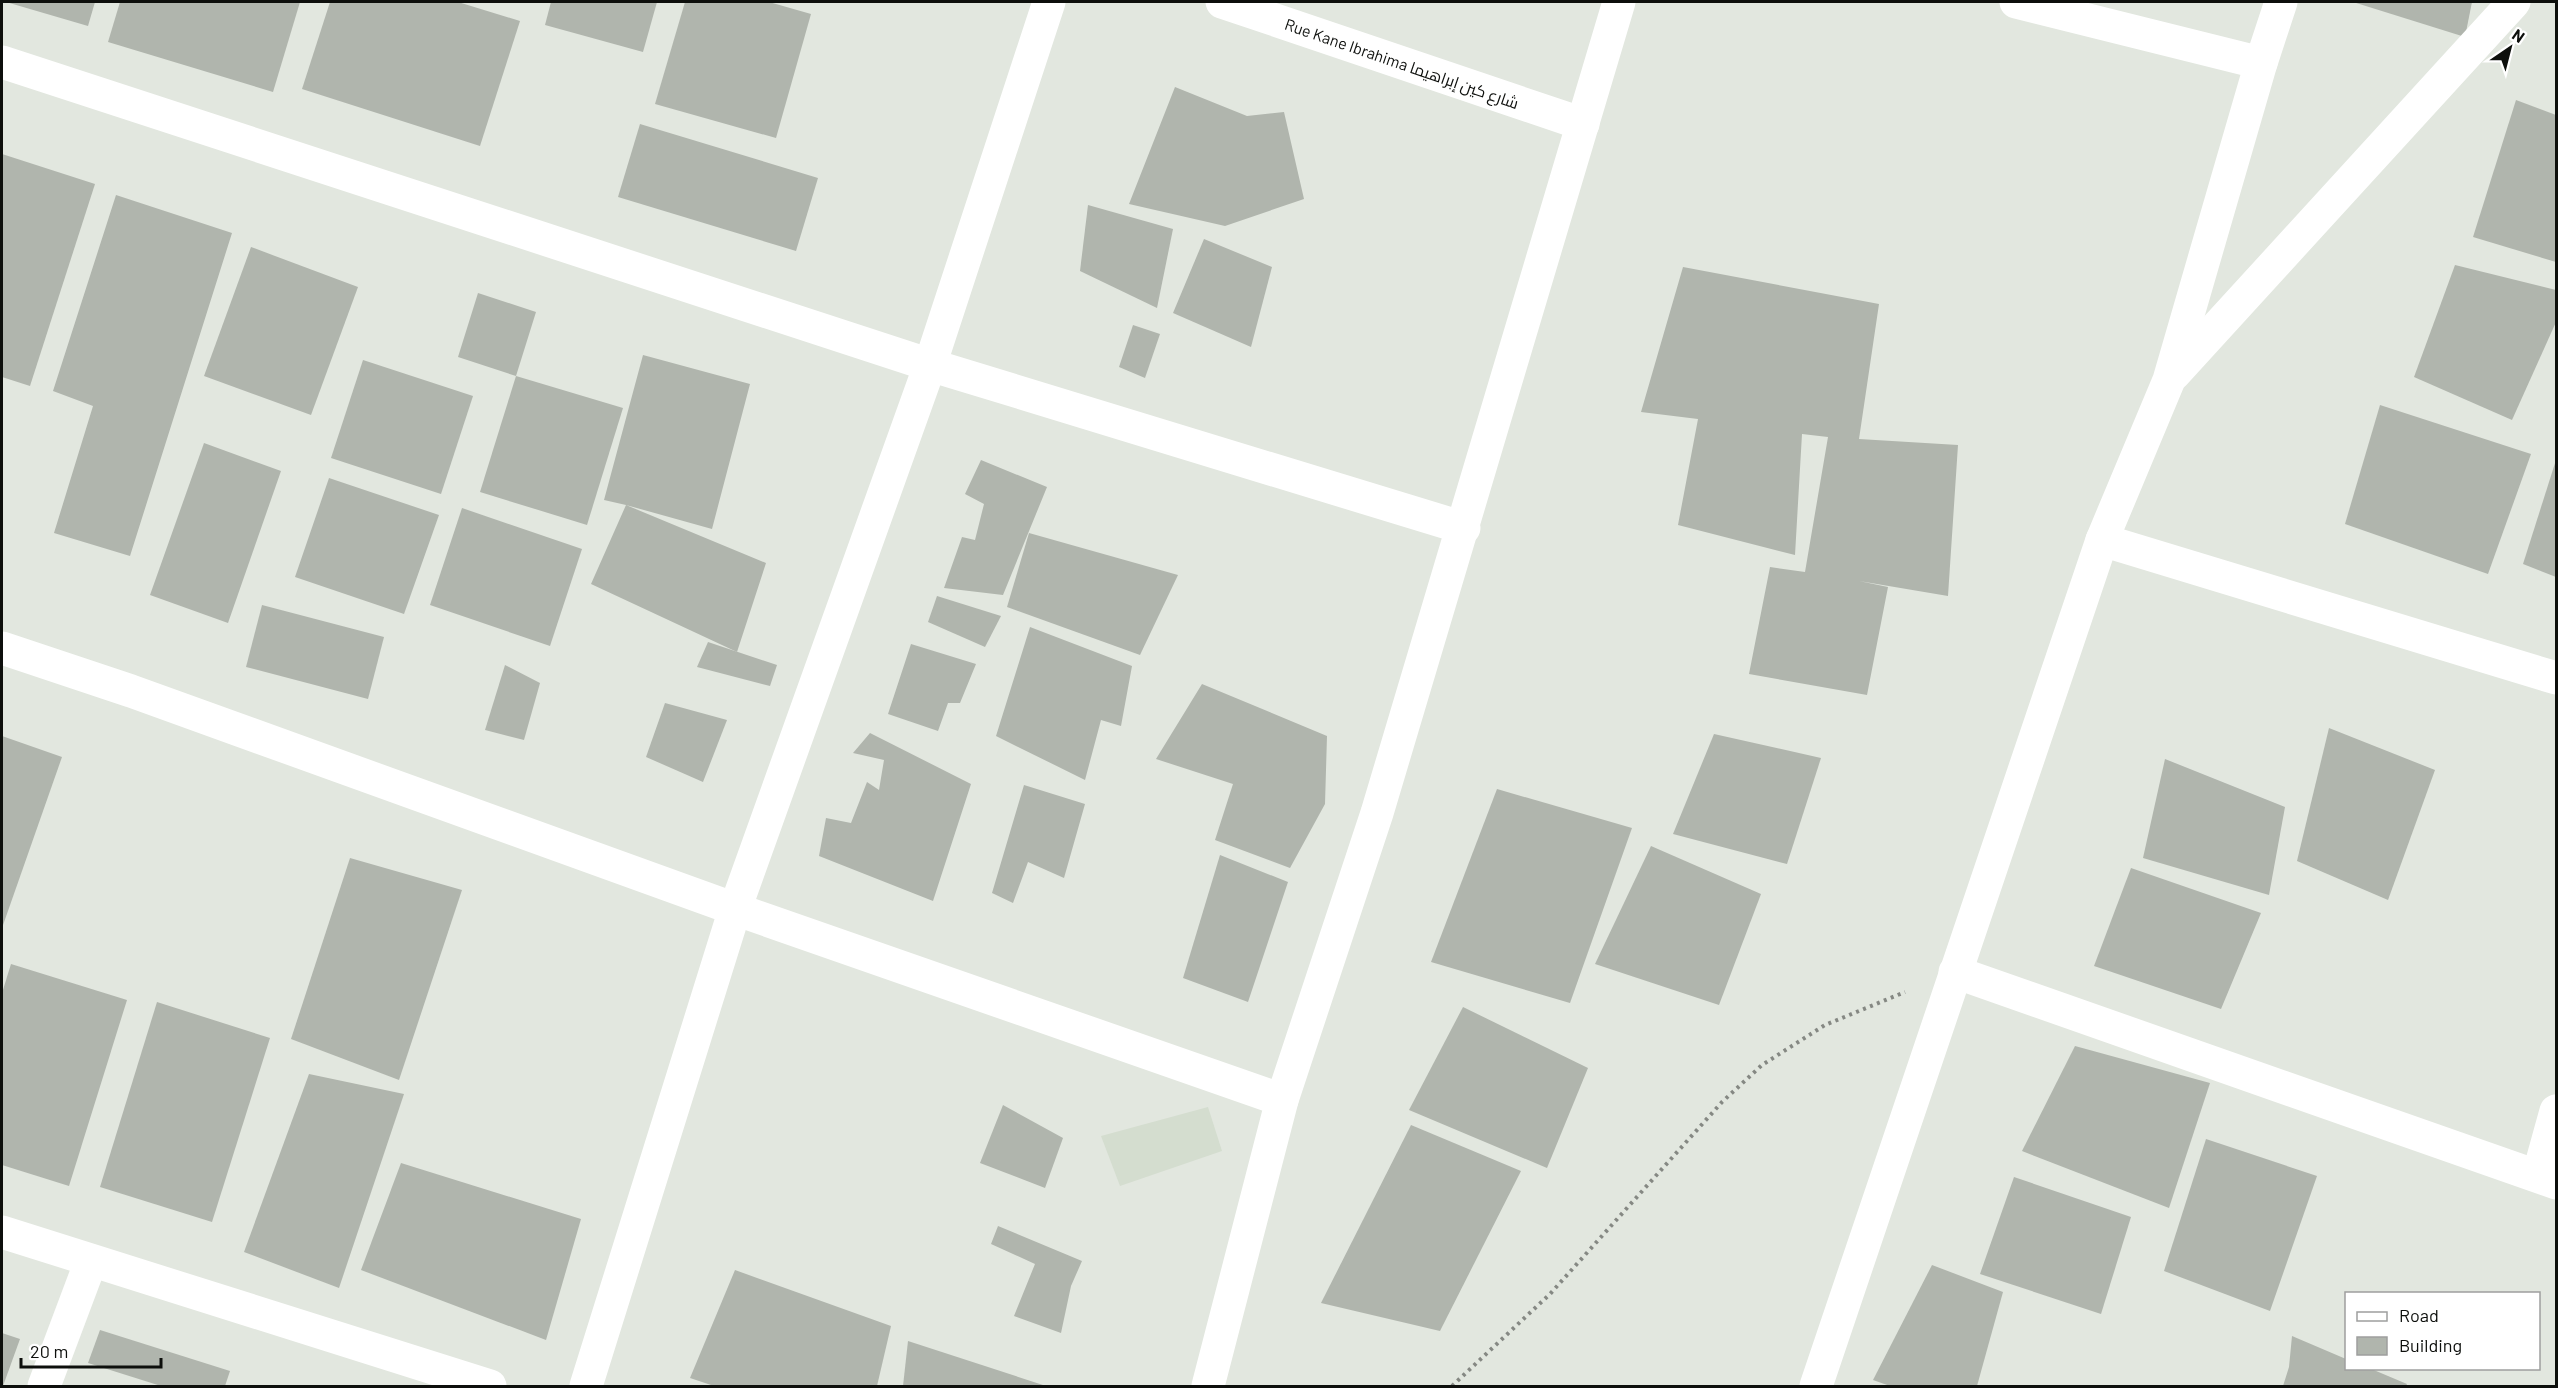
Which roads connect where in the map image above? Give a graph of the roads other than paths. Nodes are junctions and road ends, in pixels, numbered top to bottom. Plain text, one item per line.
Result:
1 (1049, 2) edge
2 (1222, 2) edge
3 (1619, 2) edge
4 (2016, 2) edge
5 (2281, 2) edge
6 (2514, 2) edge
7 (2, 62) edge
8 (2261, 63) junction
9 (1582, 124) junction
10 (930, 365) junction
11 (2169, 380) junction
12 (1464, 528) junction
13 (2102, 540) junction
14 (2, 648) edge
15 (2556, 678) edge
16 (735, 909) junction
17 (1955, 972) junction
18 (1282, 1100) junction
19 (2556, 1112) edge
20 (2547, 1179) edge
21 (2, 1232) edge
22 (91, 1261) junction
23 (44, 1386) edge
24 (490, 1386) edge
25 (586, 1386) edge
26 (1208, 1386) edge
27 (1816, 1386) edge

1 - 10 street
2 - 9 street, Rue Kane Ibrahima شارع كين إبراهيما
3 - 9 street
4 - 8 street
5 - 8 street
6 - 11 street
7 - 10 street
8 - 11 street
9 - 12 street
10 - 12 street
10 - 16 street
11 - 13 street
12 - 18 street
13 - 15 street
13 - 17 street
14 - 16 street
16 - 18 street
16 - 25 street
17 - 20 street
17 - 27 street
18 - 26 street
19 - 20 street
21 - 22 street
22 - 23 street
22 - 24 street

